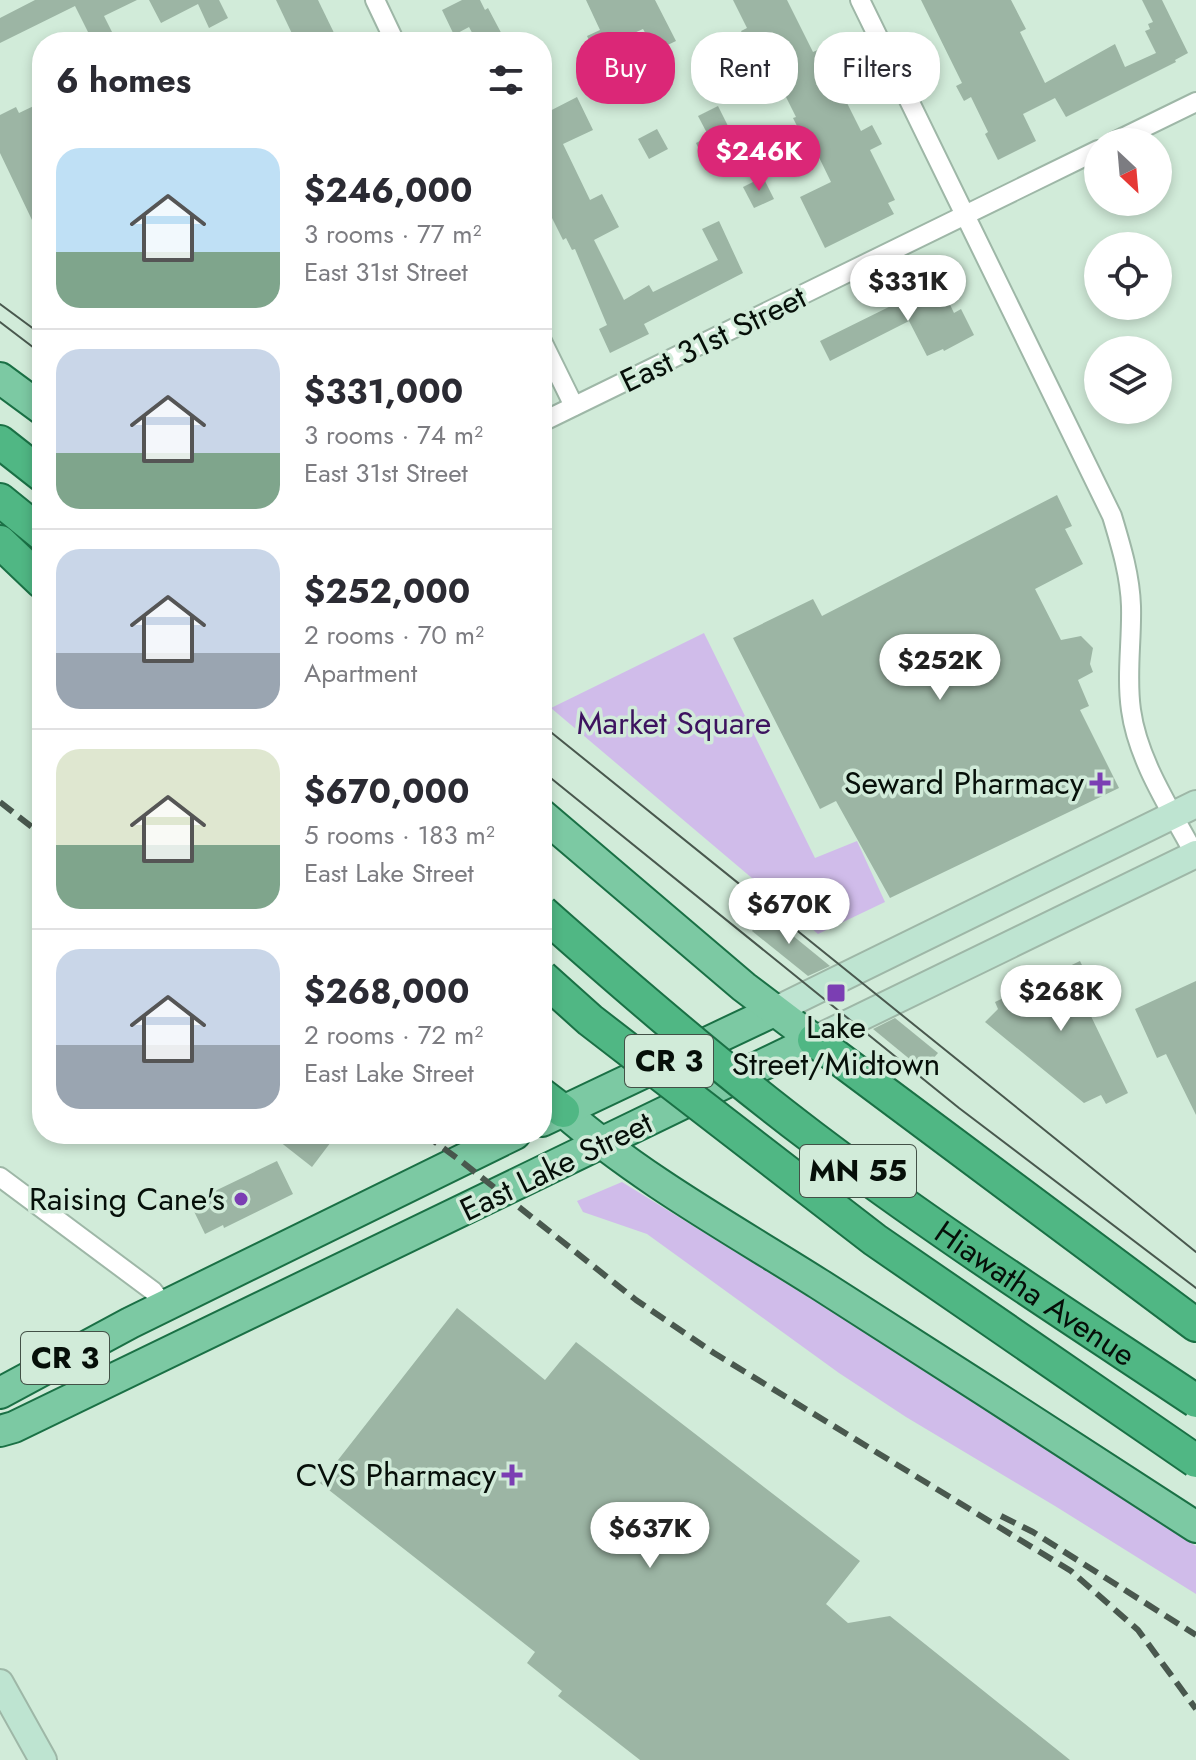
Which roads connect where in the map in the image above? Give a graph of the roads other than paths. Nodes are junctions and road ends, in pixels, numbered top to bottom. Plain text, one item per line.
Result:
1 (375, 0) edge
2 (860, 0) edge
3 (390, 32) edge
4 (1196, 102) edge
5 (1143, 128) edge
6 (1084, 157) edge
7 (967, 215) junction
8 (552, 361) edge
9 (0, 378) edge
10 (32, 402) edge
11 (574, 406) junction
12 (552, 417) edge
13 (0, 442) edge
14 (32, 467) edge
15 (0, 500) edge
16 (32, 526) edge
17 (0, 542) edge
18 (32, 572) edge
19 (1185, 809) edge
20 (552, 823) edge
21 (1196, 855) edge
22 (552, 921) edge
23 (552, 986) edge
24 (774, 1011) junction
25 (814, 1040) junction
26 (552, 1108) edge
27 (552, 1111) edge
28 (495, 1144) edge
29 (601, 1144) junction
30 (0, 1177) edge
31 (165, 1306) junction
32 (1196, 1325) edge
33 (0, 1393) edge
34 (1196, 1401) edge
35 (0, 1431) edge
36 (1196, 1461) edge
37 (1196, 1527) edge
38 (0, 1683) edge
39 (43, 1760) edge

1 - 3 street
2 - 7 street
4 - 5 street
6 - 7 street, East 31st Street
7 - 11 street, East 31st Street
7 - 19 street
8 - 11 street
9 - 10 main road
11 - 12 street, East 31st Street
13 - 14 highway
15 - 16 highway
17 - 18 highway
19 - 21 street
19 - 24 main road, East Lake Street / CR 3
20 - 24 main road
21 - 25 main road, East Lake Street / CR 3
22 - 34 highway, Hiawatha Avenue / MN 55, bridge
23 - 36 highway, Hiawatha Avenue / MN 55, bridge
24 - 25 main road
24 - 26 main road, East Lake Street / CR 3
25 - 29 main road, East Lake Street / CR 3
25 - 32 highway
27 - 29 main road
28 - 31 main road, East Lake Street / CR 3
29 - 35 main road, East Lake Street / CR 3
29 - 37 main road
30 - 31 street
31 - 33 main road, East Lake Street / CR 3
38 - 39 main road

